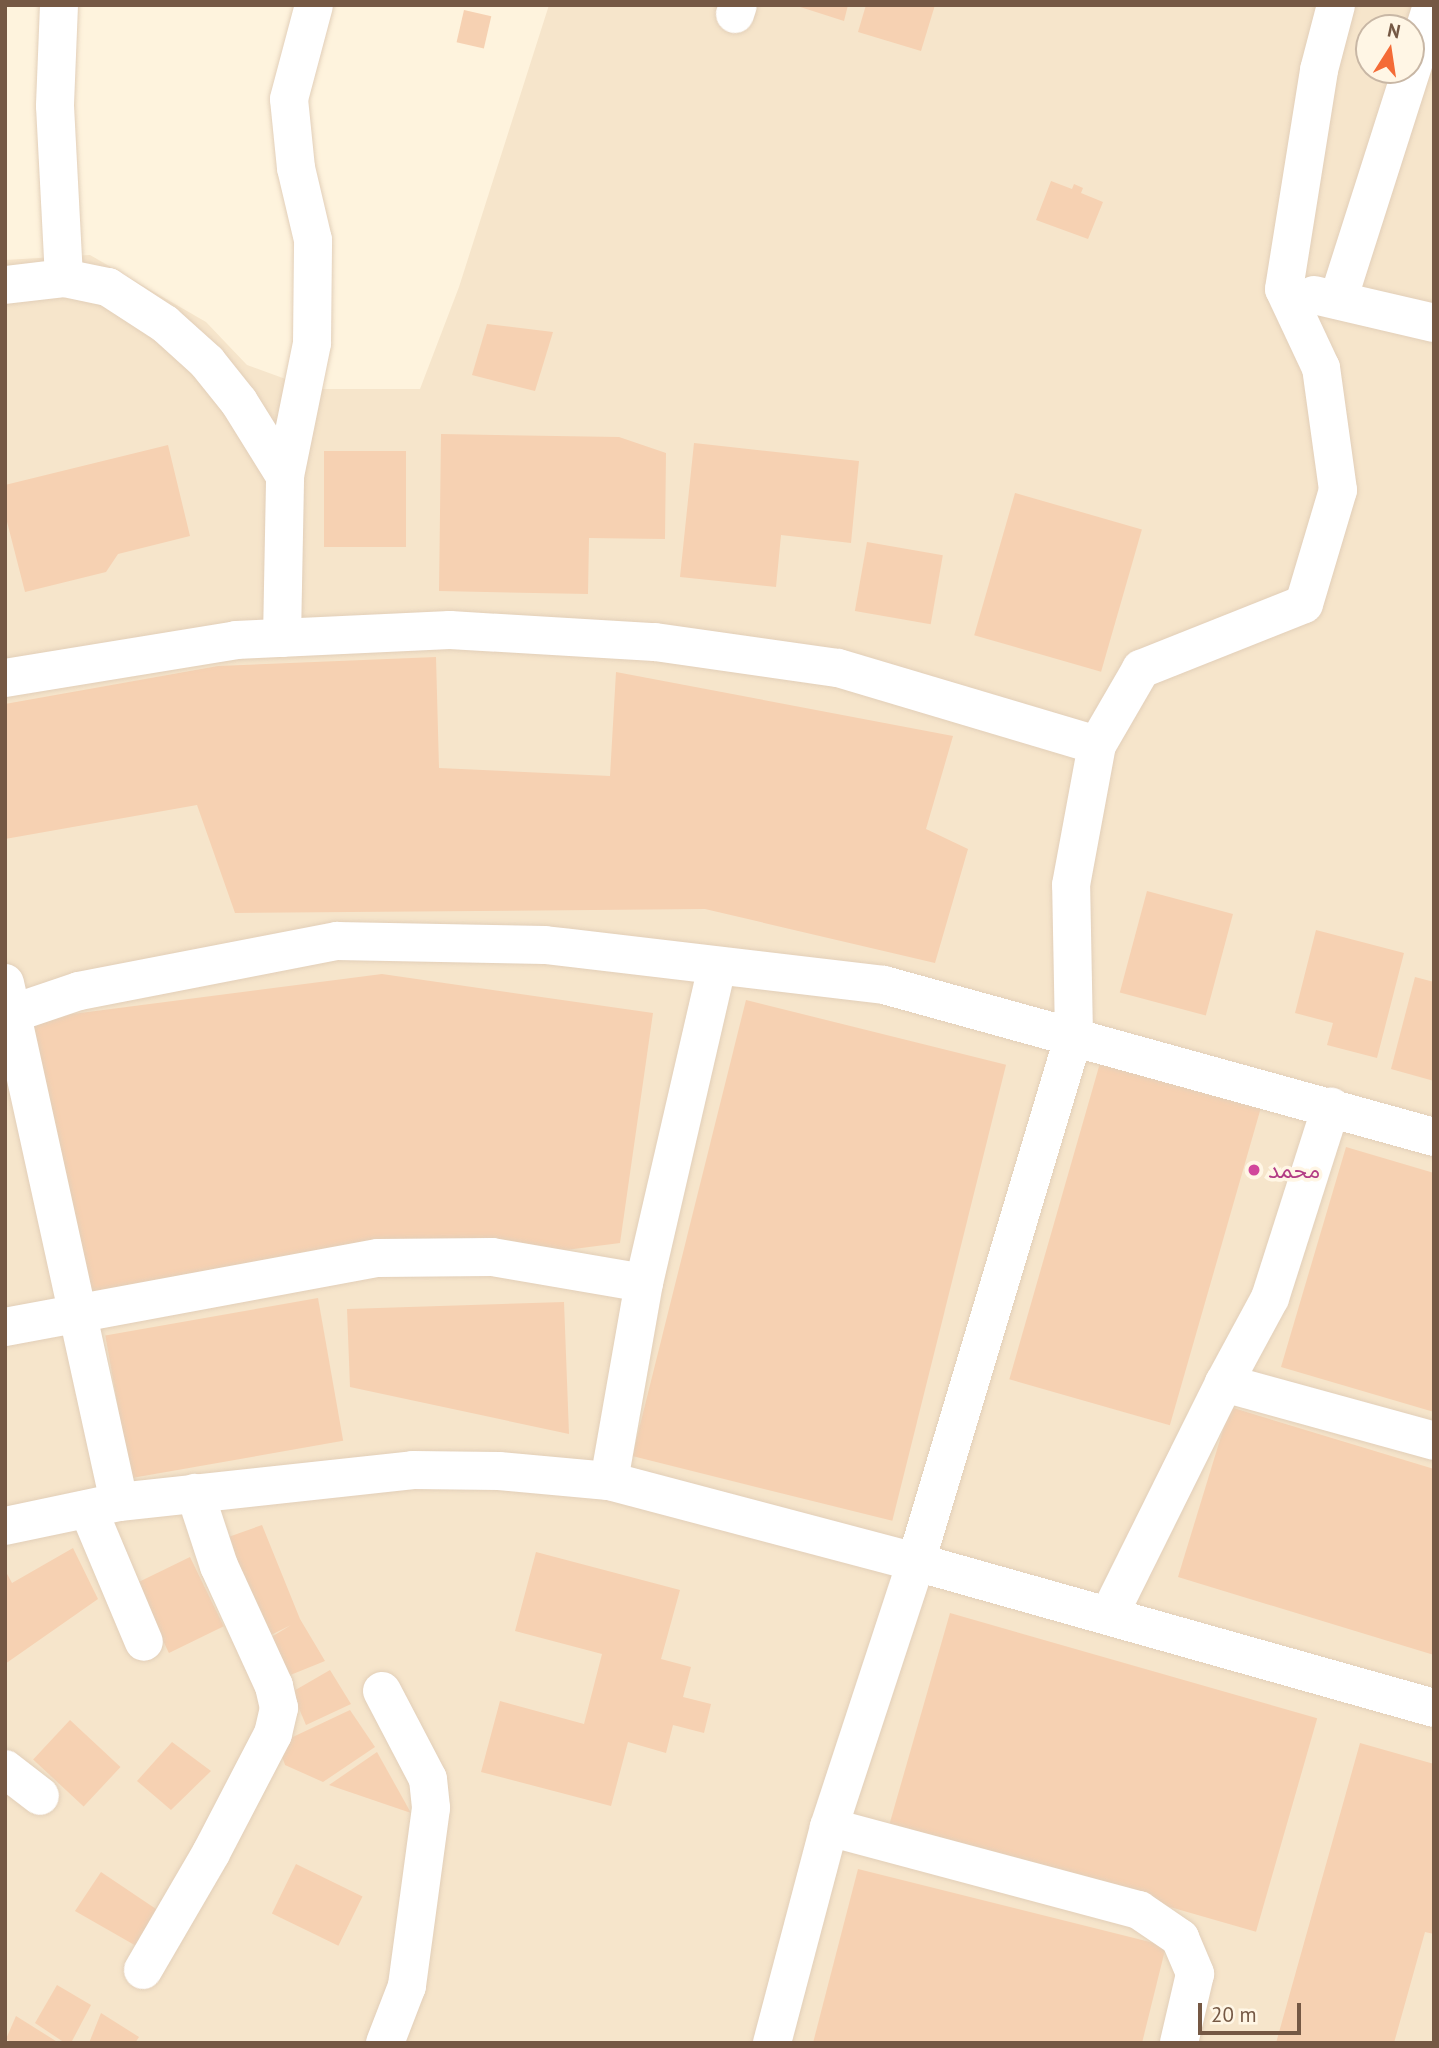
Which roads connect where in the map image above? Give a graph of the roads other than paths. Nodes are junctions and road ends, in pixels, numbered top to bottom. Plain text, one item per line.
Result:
1 (59, 5) edge
2 (314, 5) edge
3 (1335, 5) edge
4 (1432, 5) edge
5 (64, 278) junction
6 (5, 285) edge
7 (1284, 289) junction
8 (1338, 300) junction
9 (1434, 323) edge
10 (285, 476) junction
11 (282, 638) junction
12 (5, 678) edge
13 (1097, 746) junction
14 (717, 967) junction
15 (8, 1004) edge
16 (1074, 1035) junction
17 (1331, 1107) junction
18 (1434, 1137) edge
19 (644, 1283) junction
20 (76, 1313) junction
21 (5, 1327) edge
22 (1224, 1383) junction
23 (1434, 1441) edge
24 (609, 1481) junction
25 (195, 1493) junction
26 (103, 1505) junction
27 (5, 1526) edge
28 (916, 1562) junction
29 (1109, 1615) junction
30 (144, 1642) dead end
31 (382, 1691) dead end
32 (1434, 1708) edge
33 (5, 1769) edge
34 (40, 1796) dead end
35 (830, 1827) junction
36 (143, 1970) dead end
37 (385, 2043) edge
38 (772, 2043) edge
39 (1179, 2043) edge

1 - 5 street
2 - 10 street
3 - 7 street
4 - 8 street
5 - 6 street
5 - 10 street
7 - 8 street
7 - 13 street
8 - 9 street
10 - 11 street
11 - 12 street
11 - 13 street
13 - 16 street
14 - 15 street
14 - 16 street
14 - 19 street
15 - 20 street
16 - 17 street
16 - 28 street
17 - 18 street
17 - 22 street
19 - 20 street
19 - 24 street
20 - 21 street
20 - 26 street
22 - 23 street
22 - 29 street
24 - 25 street
24 - 28 street
25 - 26 street
25 - 36 street
26 - 27 street
26 - 30 street
28 - 29 street
28 - 35 street
29 - 32 street
31 - 37 street
33 - 34 street
35 - 38 street
35 - 39 street

